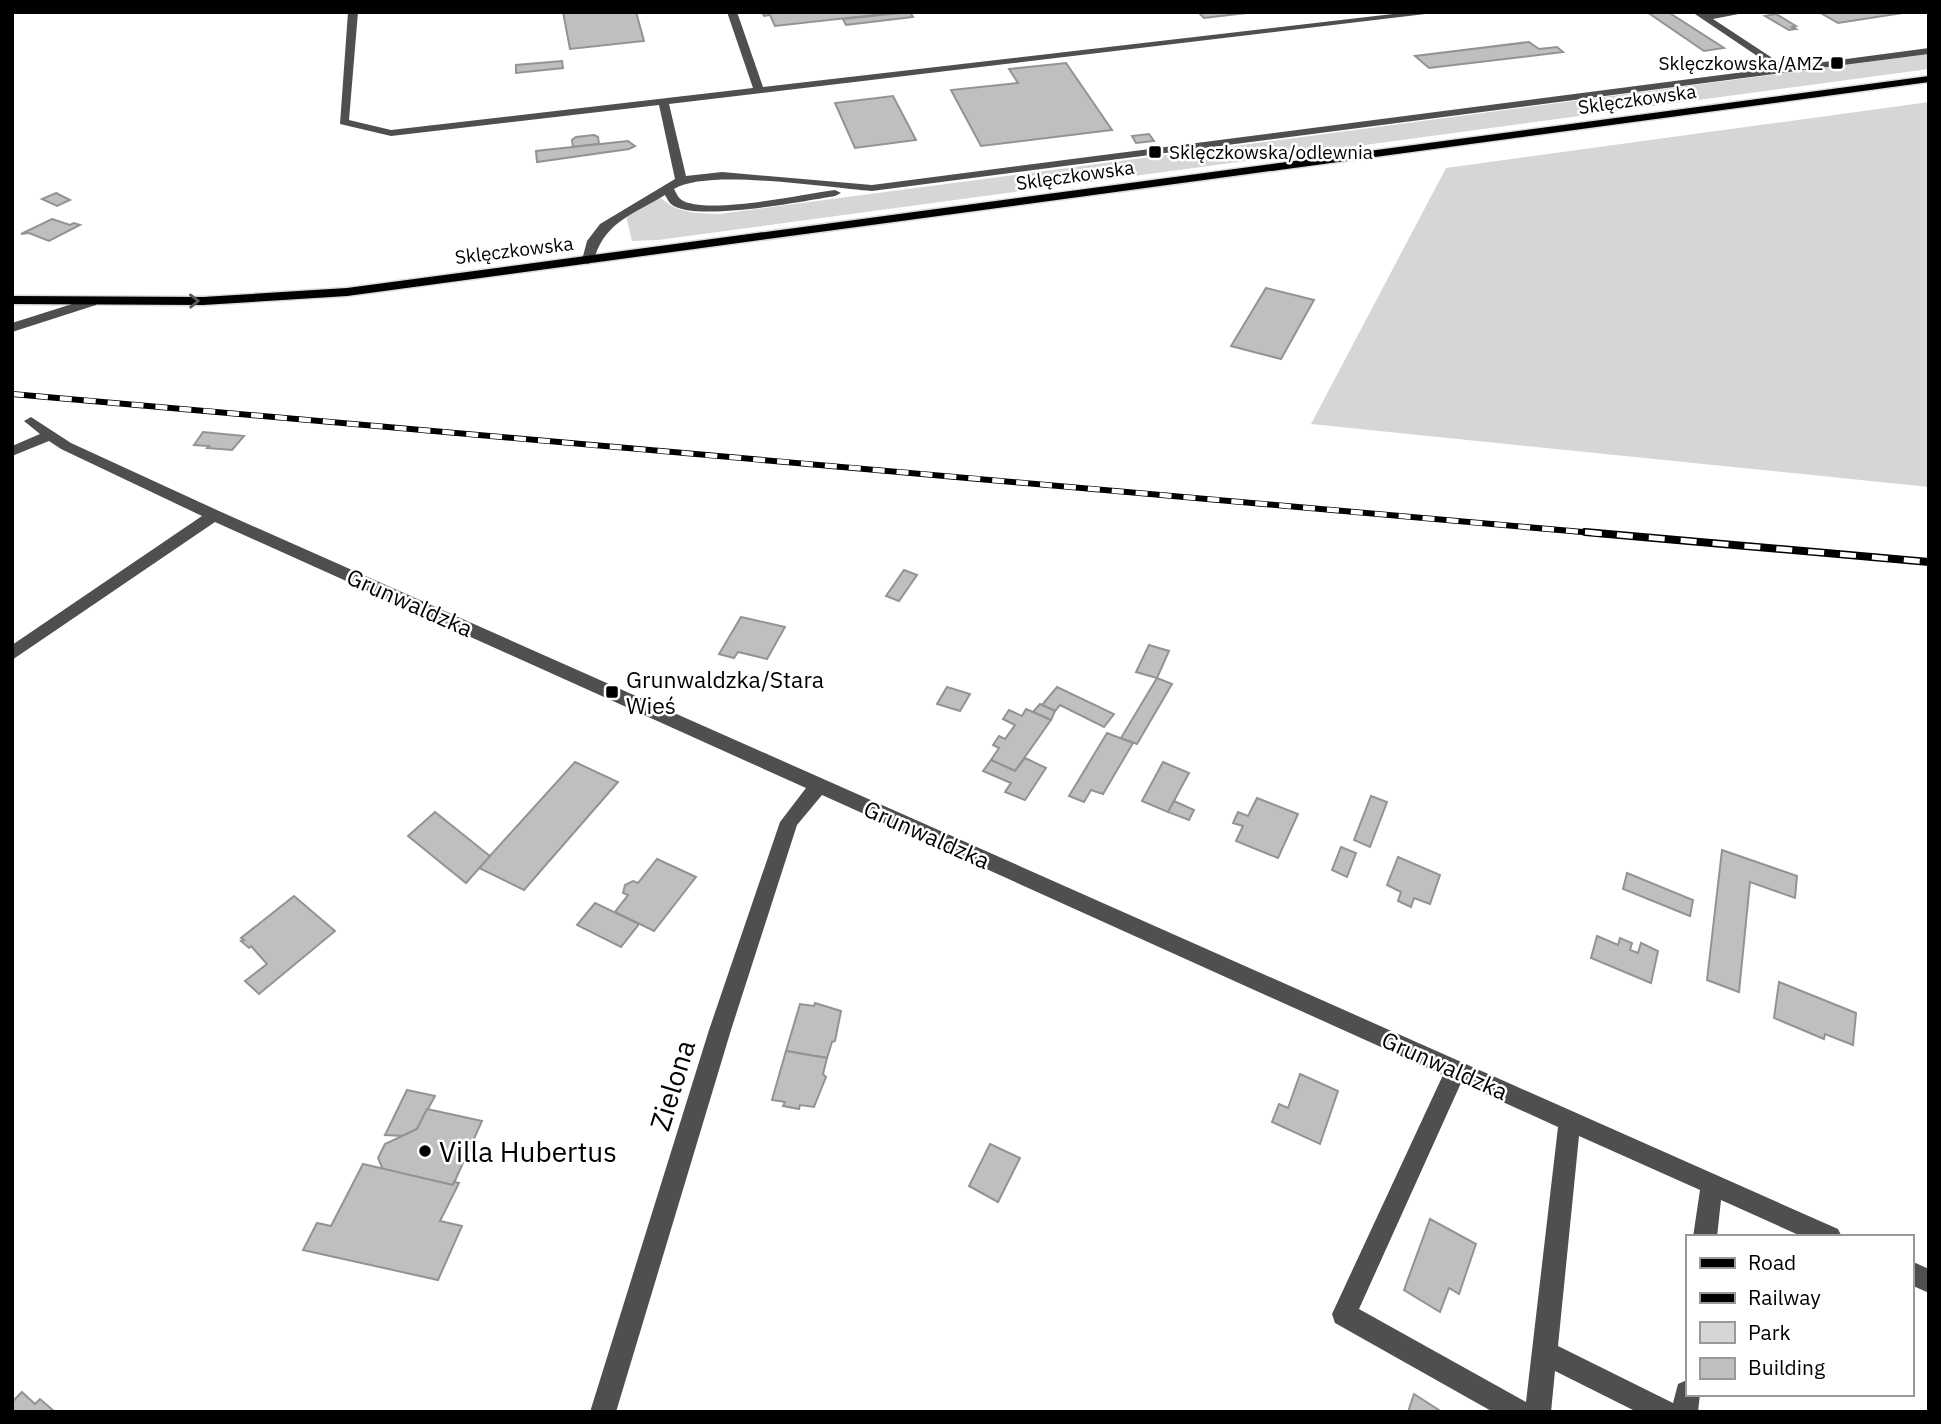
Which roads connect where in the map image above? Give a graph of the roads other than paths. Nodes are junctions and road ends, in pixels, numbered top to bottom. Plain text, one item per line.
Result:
1 (353, 12) edge
2 (732, 12) edge
3 (1437, 12) edge
4 (1744, 12) edge
5 (1701, 15) edge
6 (1929, 51) edge
7 (1786, 71) junction
8 (1929, 79) edge
9 (759, 91) junction
10 (663, 102) junction
11 (681, 180) junction
12 (667, 188) junction
13 (872, 188) junction
14 (588, 260) junction
15 (435, 279) junction
16 (12, 288) edge
17 (12, 300) edge
18 (91, 302) junction
19 (12, 328) edge
20 (31, 421) dead end
21 (50, 436) junction
22 (12, 451) edge
23 (214, 515) junction
24 (12, 654) edge
25 (818, 786) junction
26 (1456, 1070) junction
27 (1570, 1120) junction
28 (1712, 1184) junction
29 (1705, 1235) edge
30 (1826, 1235) edge
31 (1913, 1274) edge
32 (1929, 1281) edge
33 (1545, 1353) junction
34 (603, 1412) edge
35 (1519, 1412) edge
36 (1538, 1412) edge
37 (1665, 1412) edge

1 - 10 street
2 - 9 street
3 - 9 street
4 - 5 street
5 - 7 street
6 - 7 street
7 - 13 street
8 - 14 main road, Sklęczkowska
9 - 10 street
10 - 11 street
11 - 12 street
11 - 13 street
12 - 13 street
12 - 14 street
14 - 15 main road, Sklęczkowska
15 - 16 main road, Sklęczkowska
18 -> 15 main road, Sklęczkowska
17 - 18 main road, Sklęczkowska
18 - 19 street
20 - 21 street, Grunwaldzka
21 - 22 street
21 - 23 street, Grunwaldzka
23 - 24 street
23 - 25 street, Grunwaldzka
25 - 26 street, Grunwaldzka
25 - 34 street, Zielona
26 - 27 street, Grunwaldzka
26 - 35 street
27 - 28 street, Grunwaldzka
27 - 33 street
28 - 29 street
28 - 30 street, Grunwaldzka
31 - 32 street
33 - 36 street
33 - 37 street

